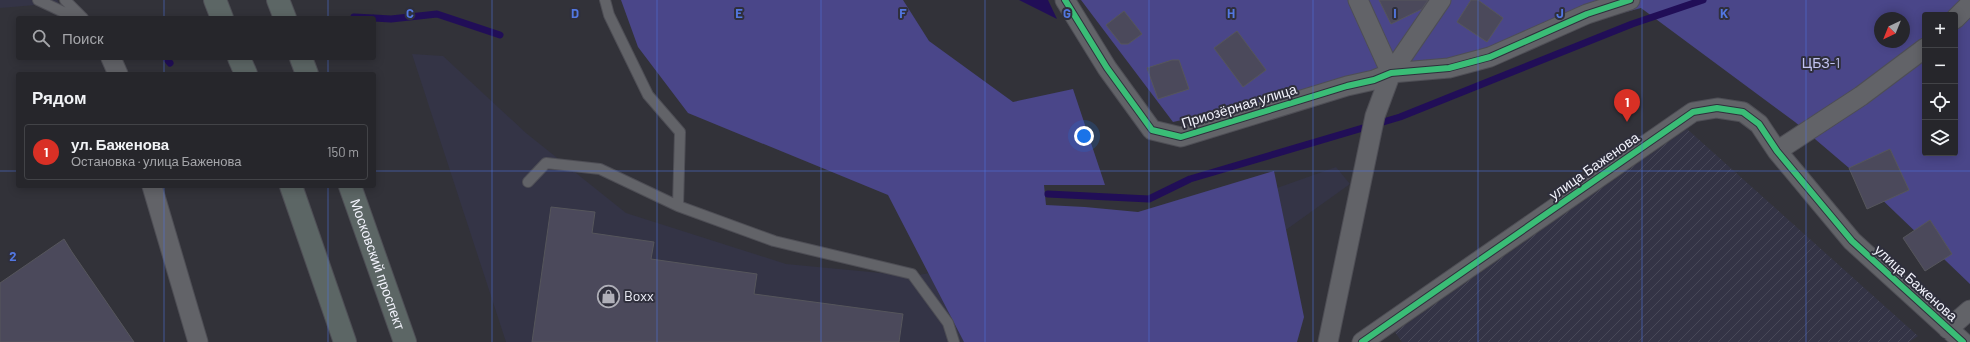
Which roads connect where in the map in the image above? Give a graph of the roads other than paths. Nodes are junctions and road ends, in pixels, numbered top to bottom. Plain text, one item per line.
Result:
1 (38, 0) edge
2 (66, 0) edge
3 (215, 0) edge
4 (278, 0) edge
5 (605, 0) edge
6 (1065, 0) edge
7 (1358, 0) edge
8 (1441, 0) edge
9 (1630, 0) edge
10 (1970, 4) edge
11 (72, 16) edge
12 (81, 16) edge
13 (221, 16) edge
14 (284, 16) edge
15 (1958, 16) edge
16 (1922, 50) edge
17 (112, 60) edge
18 (240, 60) edge
19 (302, 60) edge
20 (117, 72) edge
21 (245, 72) edge
22 (306, 72) edge
23 (1391, 73) junction
24 (1777, 150) junction
25 (528, 182) dead end
26 (153, 188) edge
27 (292, 188) edge
28 (351, 188) edge
29 (678, 206) junction
30 (1970, 310) edge
31 (1948, 328) junction
32 (198, 342) edge
33 (345, 342) edge
34 (405, 342) edge
35 (954, 342) edge
36 (1328, 342) edge
37 (1362, 342) edge
38 (1963, 342) edge

1 - 11 lane
2 - 12 lane
3 - 13 main road
4 - 14 main road
5 - 29 lane
6 - 23 street, Приозёрная улица
7 - 23 street
8 - 23 street
9 - 23 street, Приозёрная улица
10 - 15 street
16 - 24 street
17 - 20 street
18 - 21 main road
19 - 22 main road
23 - 36 street
24 - 31 street, улица Баженова
24 - 37 street, улица Баженова
25 - 29 lane
26 - 32 street
27 - 33 main road
28 - 34 main road, Московский проспект
29 - 35 lane
30 - 31 street
31 - 38 street, улица Баженова

